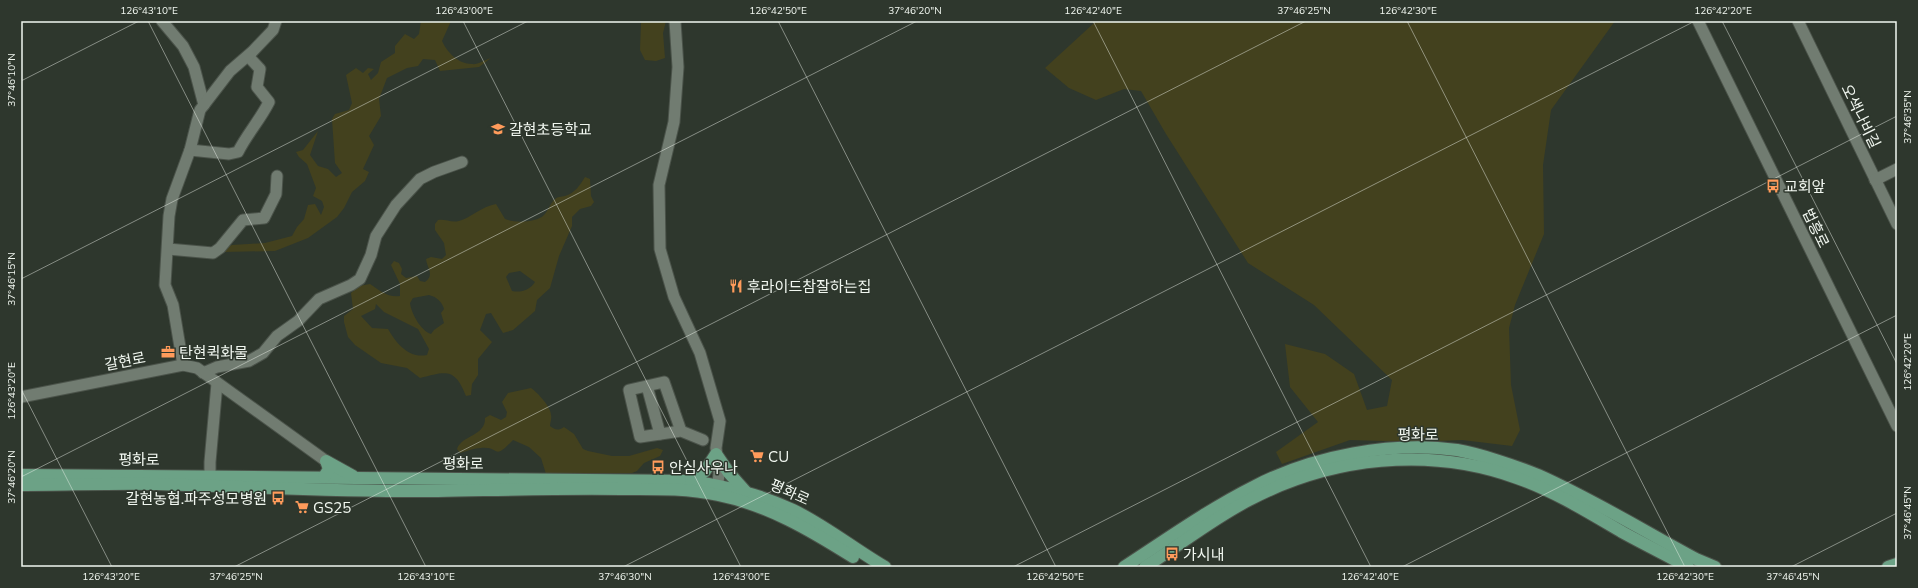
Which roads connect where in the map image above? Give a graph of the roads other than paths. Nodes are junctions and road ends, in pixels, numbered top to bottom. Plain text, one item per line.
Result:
1 (162, 21) edge
2 (276, 21) edge
3 (675, 21) edge
4 (1698, 21) edge
5 (1798, 21) edge
6 (248, 56) junction
7 (204, 105) junction
8 (190, 150) junction
9 (462, 162) dead end
10 (1897, 170) edge
11 (277, 176) dead end
12 (1875, 180) junction
13 (1897, 224) edge
14 (168, 249) junction
15 (183, 365) junction
16 (203, 373) junction
17 (217, 383) junction
18 (647, 386) junction
19 (21, 397) edge
20 (1897, 426) edge
21 (681, 431) junction
22 (660, 434) junction
23 (703, 440) dead end
24 (716, 454) junction
25 (326, 461) junction
26 (21, 475) edge
27 (324, 477) junction
28 (356, 478) junction
29 (210, 481) junction
30 (691, 481) junction
31 (21, 485) edge
32 (718, 490) junction
33 (745, 491) junction
34 (1897, 564) edge
35 (869, 567) edge
36 (885, 567) edge
37 (1124, 567) edge
38 (1145, 567) edge
39 (1688, 567) edge
40 (1715, 567) edge
41 (1888, 567) edge

1 - 7 street
2 - 6 street
3 - 24 street
4 - 20 street, 법흥로
5 - 12 street, 오색나비길
6 - 7 street
6 - 8 street
7 - 8 street
8 - 14 street
9 - 16 street
10 - 12 street
11 - 14 street
12 - 13 street, 오색나비길
14 - 15 street
15 - 16 street
15 - 19 street, 갈현로
16 - 17 street
17 - 25 street
17 - 29 street
18 - 21 street
18 - 22 street
18 - 22 street
21 - 22 street
21 - 23 street
24 - 30 main road
24 - 32 street
24 - 33 main road
25 - 27 main road
25 - 28 main road
26 - 29 main road, 평화로
27 - 28 main road, 평화로
27 - 29 main road, 평화로
28 - 30 main road, 평화로
29 - 31 main road, 평화로
29 - 32 main road, 평화로
30 - 32 main road, 평화로
32 - 33 main road, 평화로
32 - 35 main road, 평화로
33 - 36 main road, 평화로
34 - 41 main road
37 - 40 main road, 평화로
38 - 39 main road, 평화로

